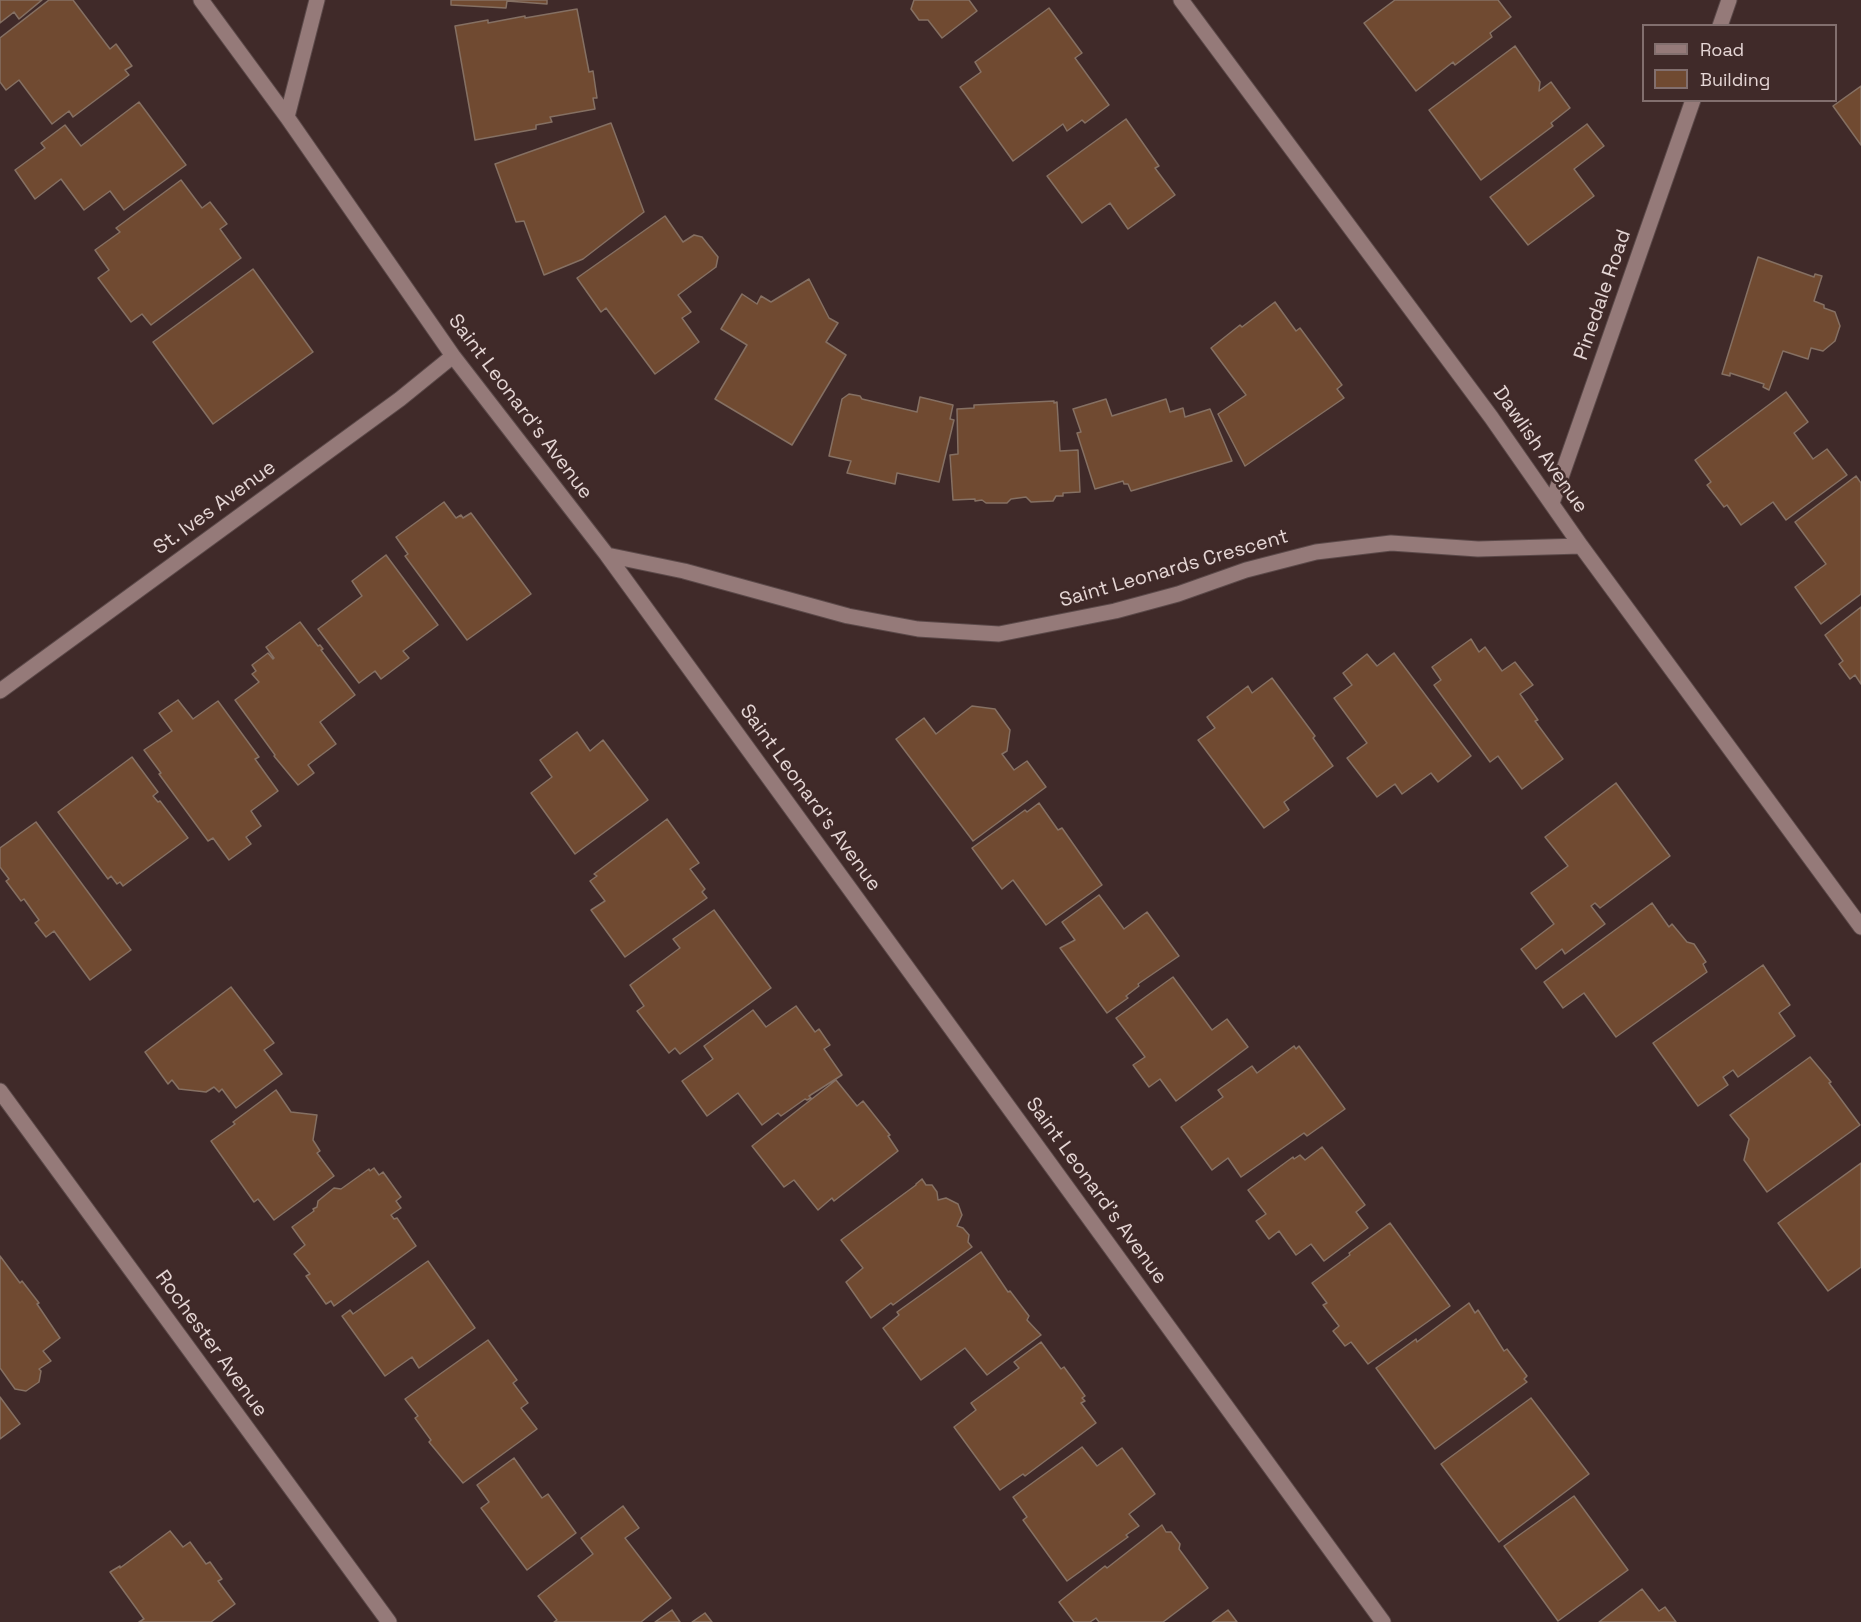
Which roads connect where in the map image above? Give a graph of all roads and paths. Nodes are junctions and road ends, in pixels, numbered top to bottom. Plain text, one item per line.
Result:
1 (201, 0) edge
2 (317, 0) edge
3 (1181, 0) edge
4 (1729, 0) edge
5 (1721, 24) edge
6 (1692, 102) edge
7 (286, 117) junction
8 (453, 356) junction
9 (1552, 503) junction
10 (1581, 546) junction
11 (607, 555) junction
12 (0, 691) edge
13 (1861, 927) edge
14 (0, 1090) edge
15 (389, 1622) edge
16 (1383, 1622) edge

1 - 7 street, Saint Leonard's Avenue
2 - 7 street
3 - 9 street, Dawlish Avenue
4 - 5 street
6 - 9 street, Pinedale Road
7 - 8 street, Saint Leonard's Avenue
8 - 11 street, Saint Leonard's Avenue
8 - 12 street, St. Ives Avenue
9 - 10 street, Dawlish Avenue
10 - 11 street, Saint Leonards Crescent
10 - 13 street, Dawlish Avenue
11 - 16 street, Saint Leonard's Avenue
14 - 15 street, Rochester Avenue

